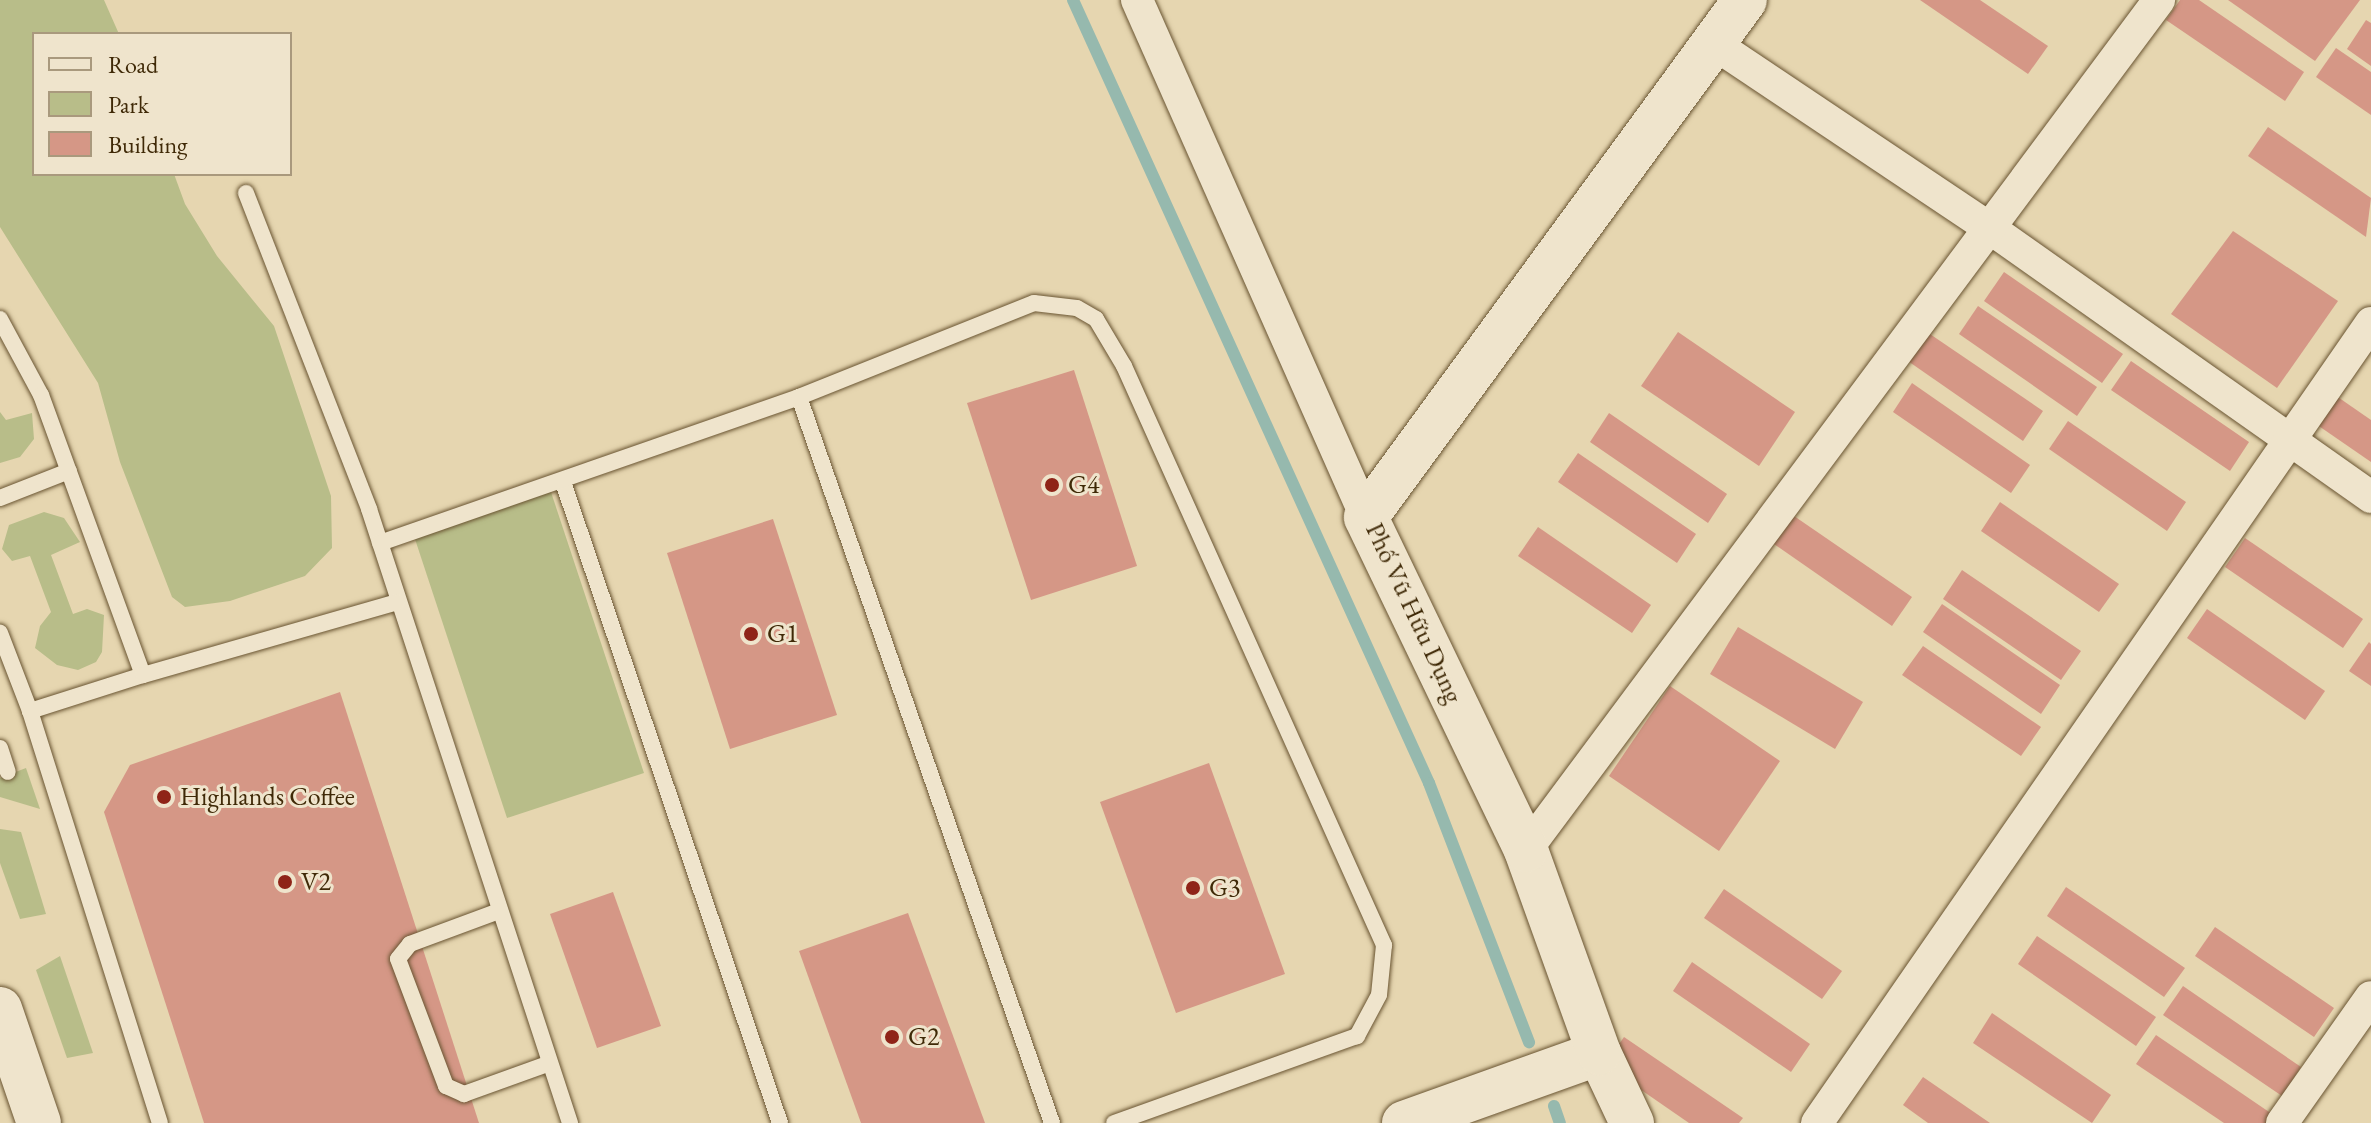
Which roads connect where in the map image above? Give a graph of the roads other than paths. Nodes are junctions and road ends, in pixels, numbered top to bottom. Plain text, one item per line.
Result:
1 (1137, 0) edge
2 (1745, 0) edge
3 (2159, 0) edge
4 (1713, 43) junction
5 (246, 193) dead end
6 (1991, 229) junction
7 (0, 319) edge
8 (2371, 323) edge
9 (799, 397) junction
10 (2288, 437) junction
11 (69, 471) junction
12 (563, 482) junction
13 (2371, 497) edge
14 (0, 498) edge
15 (1366, 517) junction
16 (380, 543) junction
17 (397, 602) junction
18 (0, 633) edge
19 (143, 675) junction
20 (30, 711) junction
21 (0, 748) edge
22 (8, 772) dead end
23 (1526, 850) junction
24 (499, 911) junction
25 (2371, 997) edge
26 (0, 1009) edge
27 (1599, 1053) junction
28 (550, 1063) junction
29 (39, 1123) edge
30 (160, 1123) edge
31 (570, 1123) edge
32 (780, 1123) edge
33 (1052, 1123) edge
34 (1114, 1123) edge
35 (1404, 1123) edge
36 (1632, 1123) edge
37 (1817, 1123) edge
38 (2282, 1123) edge

1 - 15 street
2 - 4 street, Phố Vũ Hữu Dụng
3 - 6 street
4 - 6 street
4 - 15 street, Phố Vũ Hữu Dụng
5 - 16 lane
6 - 10 street
6 - 23 street
7 - 11 lane
8 - 10 street
9 - 12 lane
9 - 33 lane
9 - 34 lane
10 - 13 street
10 - 37 street
11 - 14 lane
11 - 19 lane
12 - 16 lane
12 - 32 lane
15 - 23 street, Phố Vũ Hữu Dụng
16 - 17 lane
17 - 19 lane
17 - 24 lane
18 - 20 lane
19 - 20 lane
20 - 30 lane
21 - 22 lane
23 - 27 street, Phố Vũ Hữu Dụng
24 - 28 lane
24 - 28 lane
25 - 38 street
26 - 29 street
27 - 35 street
27 - 36 street, Phố Vũ Hữu Dụng
28 - 31 lane

